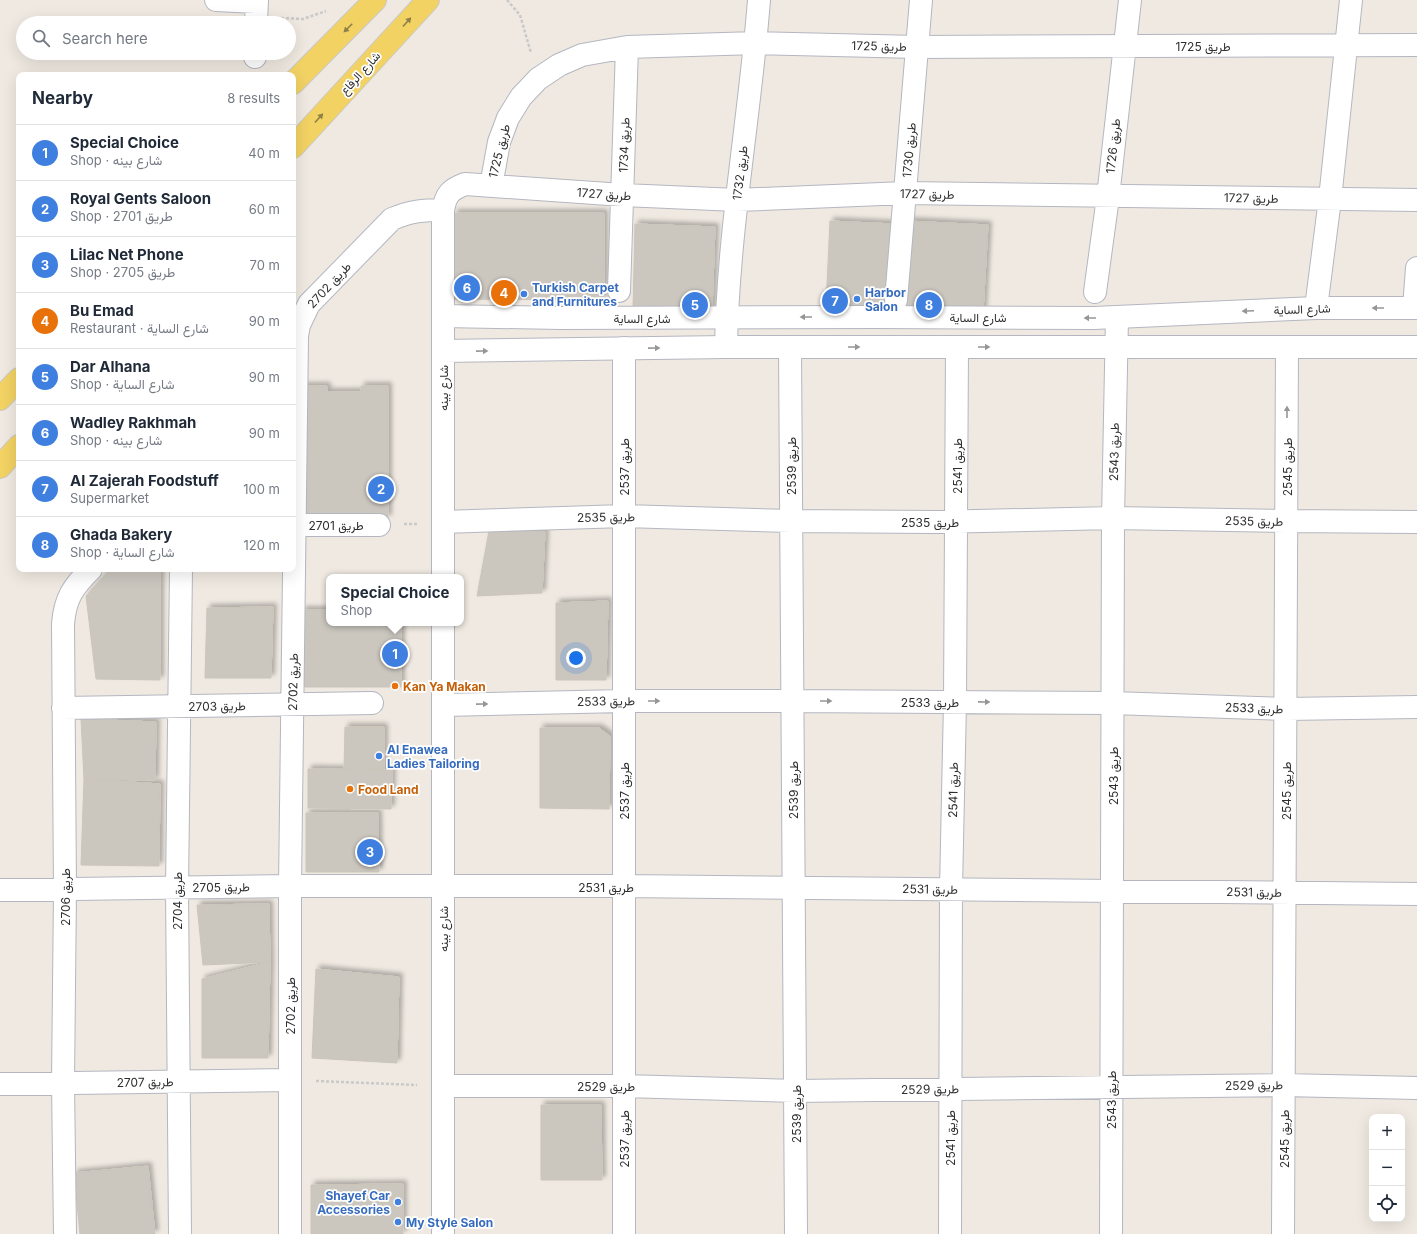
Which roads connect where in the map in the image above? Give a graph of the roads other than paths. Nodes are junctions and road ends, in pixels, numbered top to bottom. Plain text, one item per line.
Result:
1 (216, 0) edge
2 (375, 0) edge
3 (428, 0) edge
4 (759, 0) edge
5 (921, 0) edge
6 (1130, 0) edge
7 (1351, 0) edge
8 (256, 10) edge
9 (756, 43) junction
10 (1417, 44) edge
11 (1348, 45) junction
12 (917, 46) junction
13 (1125, 46) junction
14 (627, 47) junction
15 (296, 80) edge
16 (296, 144) edge
17 (490, 186) junction
18 (905, 193) junction
19 (623, 195) junction
20 (1108, 197) junction
21 (1330, 199) junction
22 (737, 200) junction
23 (1417, 200) edge
24 (444, 205) junction
25 (1417, 268) edge
26 (619, 291) dead end
27 (1095, 292) dead end
28 (896, 300) dead end
29 (1316, 308) junction
30 (1415, 308) edge
31 (443, 316) junction
32 (1117, 317) junction
33 (726, 318) junction
34 (726, 347) junction
35 (790, 347) junction
36 (957, 347) junction
37 (1116, 347) junction
38 (1288, 347) junction
39 (1417, 347) edge
40 (296, 348) edge
41 (624, 348) junction
42 (443, 351) junction
43 (16, 381) edge
44 (0, 399) edge
45 (16, 449) edge
46 (0, 467) edge
47 (624, 516) junction
48 (1113, 518) junction
49 (791, 521) junction
50 (1287, 521) junction
51 (443, 522) junction
52 (956, 522) junction
53 (1417, 522) edge
54 (296, 525) edge
55 (379, 525) road end
56 (88, 572) edge
57 (181, 572) edge
58 (293, 572) edge
59 (443, 574) edge
60 (443, 626) edge
61 (624, 701) junction
62 (793, 701) junction
63 (955, 702) junction
64 (372, 703) dead end
65 (1113, 703) junction
66 (292, 704) junction
67 (443, 705) junction
68 (179, 706) junction
69 (1417, 707) edge
70 (63, 708) junction
71 (1286, 709) junction
72 (290, 886) junction
73 (624, 886) junction
74 (443, 887) junction
75 (177, 888) junction
76 (794, 888) junction
77 (950, 889) junction
78 (0, 890) edge
79 (65, 890) junction
80 (1112, 891) junction
81 (1286, 892) junction
82 (1417, 894) edge
83 (290, 1080) junction
84 (179, 1081) junction
85 (63, 1083) junction
86 (0, 1084) edge
87 (1284, 1084) junction
88 (443, 1086) junction
89 (624, 1086) junction
90 (1111, 1088) junction
91 (1417, 1088) edge
92 (950, 1089) junction
93 (795, 1091) junction
94 (65, 1234) edge
95 (180, 1234) edge
96 (290, 1234) edge
97 (443, 1234) edge
98 (624, 1234) edge
99 (796, 1234) edge
100 (950, 1234) edge
101 (1111, 1234) edge
102 (1283, 1234) edge

1 - 8 street
2 -> 15 main road
16 -> 3 main road, شارع الرفاع
4 - 9 street, طريق 1732
5 - 12 street, طريق 1730
6 - 13 street, طريق 1726
7 - 11 street
9 - 12 street, طريق 1725
9 - 14 street, طريق 1725
9 - 22 street, طريق 1732
10 - 11 street, طريق 1725
11 - 13 street, طريق 1725
11 - 21 street
12 - 13 street, طريق 1725
12 - 18 street, طريق 1730
13 - 20 street, طريق 1726
14 - 17 street, طريق 1725
14 - 19 street, طريق 1734
17 - 19 street, طريق 1727
17 - 24 street, طريق 1727
18 - 20 street, طريق 1727
18 - 22 street, طريق 1727
18 - 28 street, طريق 1730
19 - 22 street, طريق 1727
19 - 26 street, طريق 1734
20 - 21 street, طريق 1727
20 - 27 street, طريق 1726
21 - 23 street, طريق 1727
21 - 29 street
22 - 33 street, طريق 1732
24 - 31 street, شارع بينه
24 - 40 street, طريق 2702
25 - 30 street
30 -> 29 street, شارع الساية
29 -> 32 street, شارع الساية
31 - 33 street, شارع الساية
31 - 42 street, شارع بينه
32 -> 33 street, شارع الساية
32 - 37 street, طريق 2543
33 - 34 street, طريق 1732
34 - 35 street
41 -> 34 street
35 -> 36 street
35 - 49 street, طريق 2539
36 -> 37 street
36 - 52 street, طريق 2541
37 - 38 street
37 - 48 street, طريق 2543
38 - 39 street
50 -> 38 street, طريق 2545
42 -> 41 street
41 - 47 street, طريق 2537
42 - 51 street, شارع بينه
43 - 44 main road
45 - 46 main road
47 - 49 street, طريق 2535
47 - 51 street, طريق 2535
47 - 61 street, طريق 2537
48 - 50 street, طريق 2535
48 - 52 street, طريق 2535
48 - 65 street, طريق 2543
49 - 52 street, طريق 2535
49 - 62 street, طريق 2539
50 - 53 street, طريق 2535
50 - 71 street, طريق 2545
51 - 59 street, شارع بينه
52 - 63 street, طريق 2541
54 - 55 street, طريق 2701
56 - 70 street, طريق 2706
57 - 68 street, طريق 2704
58 - 66 street, طريق 2702
60 - 67 street, شارع بينه
61 -> 62 street, طريق 2533
67 -> 61 street, طريق 2533
61 - 73 street, طريق 2537
62 -> 63 street, طريق 2533
62 - 76 street, طريق 2539
63 -> 65 street, طريق 2533
63 - 77 street, طريق 2541
64 - 66 street, طريق 2703
65 - 71 street, طريق 2533
65 - 80 street, طريق 2543
66 - 68 street, طريق 2703
66 - 72 street, طريق 2702
67 - 74 street, شارع بينه
68 - 70 street, طريق 2703
68 - 75 street, طريق 2704
69 - 71 street, طريق 2533
70 - 79 street, طريق 2706
71 - 81 street, طريق 2545
72 - 74 street, طريق 2705
72 - 75 street, طريق 2705
72 - 83 street, طريق 2702
73 - 74 street, طريق 2531
73 - 76 street, طريق 2531
73 - 89 street, طريق 2537
74 - 88 street, شارع بينه
75 - 79 street, طريق 2705
75 - 84 street, طريق 2704
76 - 77 street, طريق 2531
76 - 93 street, طريق 2539
77 - 80 street, طريق 2531
77 - 92 street, طريق 2541
78 - 79 street, طريق 2705
79 - 85 street, طريق 2706
80 - 81 street, طريق 2531
80 - 90 street, طريق 2543
81 - 82 street, طريق 2531
81 - 87 street, طريق 2545
83 - 84 street, طريق 2707
83 - 96 street, طريق 2702
84 - 85 street, طريق 2707
84 - 95 street, طريق 2704
85 - 86 street, طريق 2707
85 - 94 street, طريق 2706
87 - 90 street, طريق 2529
87 - 91 street, طريق 2529
87 - 102 street, طريق 2545
88 - 89 street, طريق 2529
88 - 97 street, شارع بينه
89 - 93 street, طريق 2529
89 - 98 street, طريق 2537
90 - 92 street, طريق 2529
90 - 101 street, طريق 2543
92 - 93 street, طريق 2529
92 - 100 street, طريق 2541
93 - 99 street, طريق 2539

